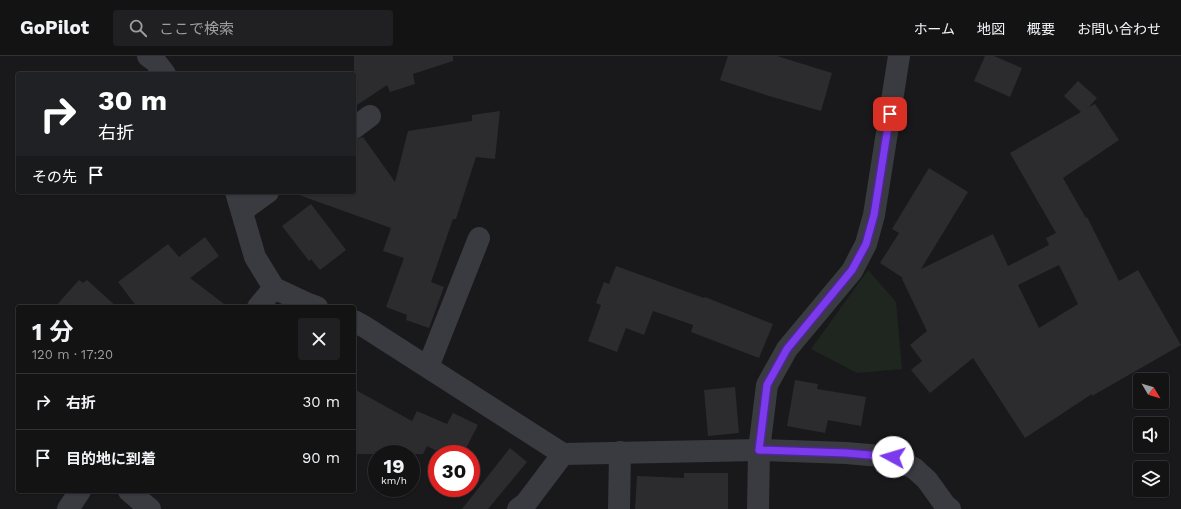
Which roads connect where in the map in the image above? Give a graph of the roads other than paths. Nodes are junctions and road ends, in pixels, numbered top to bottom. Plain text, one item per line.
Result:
1 (899, 56) edge
2 (262, 194) edge
3 (239, 202) edge
4 (479, 238) dead end
5 (274, 288) junction
6 (260, 305) edge
7 (312, 305) edge
8 (356, 322) edge
9 (428, 367) junction
10 (759, 450) junction
11 (620, 452) junction
12 (563, 454) junction
13 (79, 493) edge
14 (131, 493) edge
15 (68, 509) edge
16 (150, 509) edge
17 (518, 509) edge
18 (619, 509) edge
19 (758, 509) edge
20 (950, 509) edge

1 - 10 street
2 - 3 street
3 - 5 street
4 - 9 street
5 - 6 street
5 - 7 street
8 - 9 street
9 - 12 street
10 - 11 street
10 - 19 street
10 - 20 street
11 - 12 street
11 - 18 street
12 - 17 street
13 - 15 street
14 - 16 street

